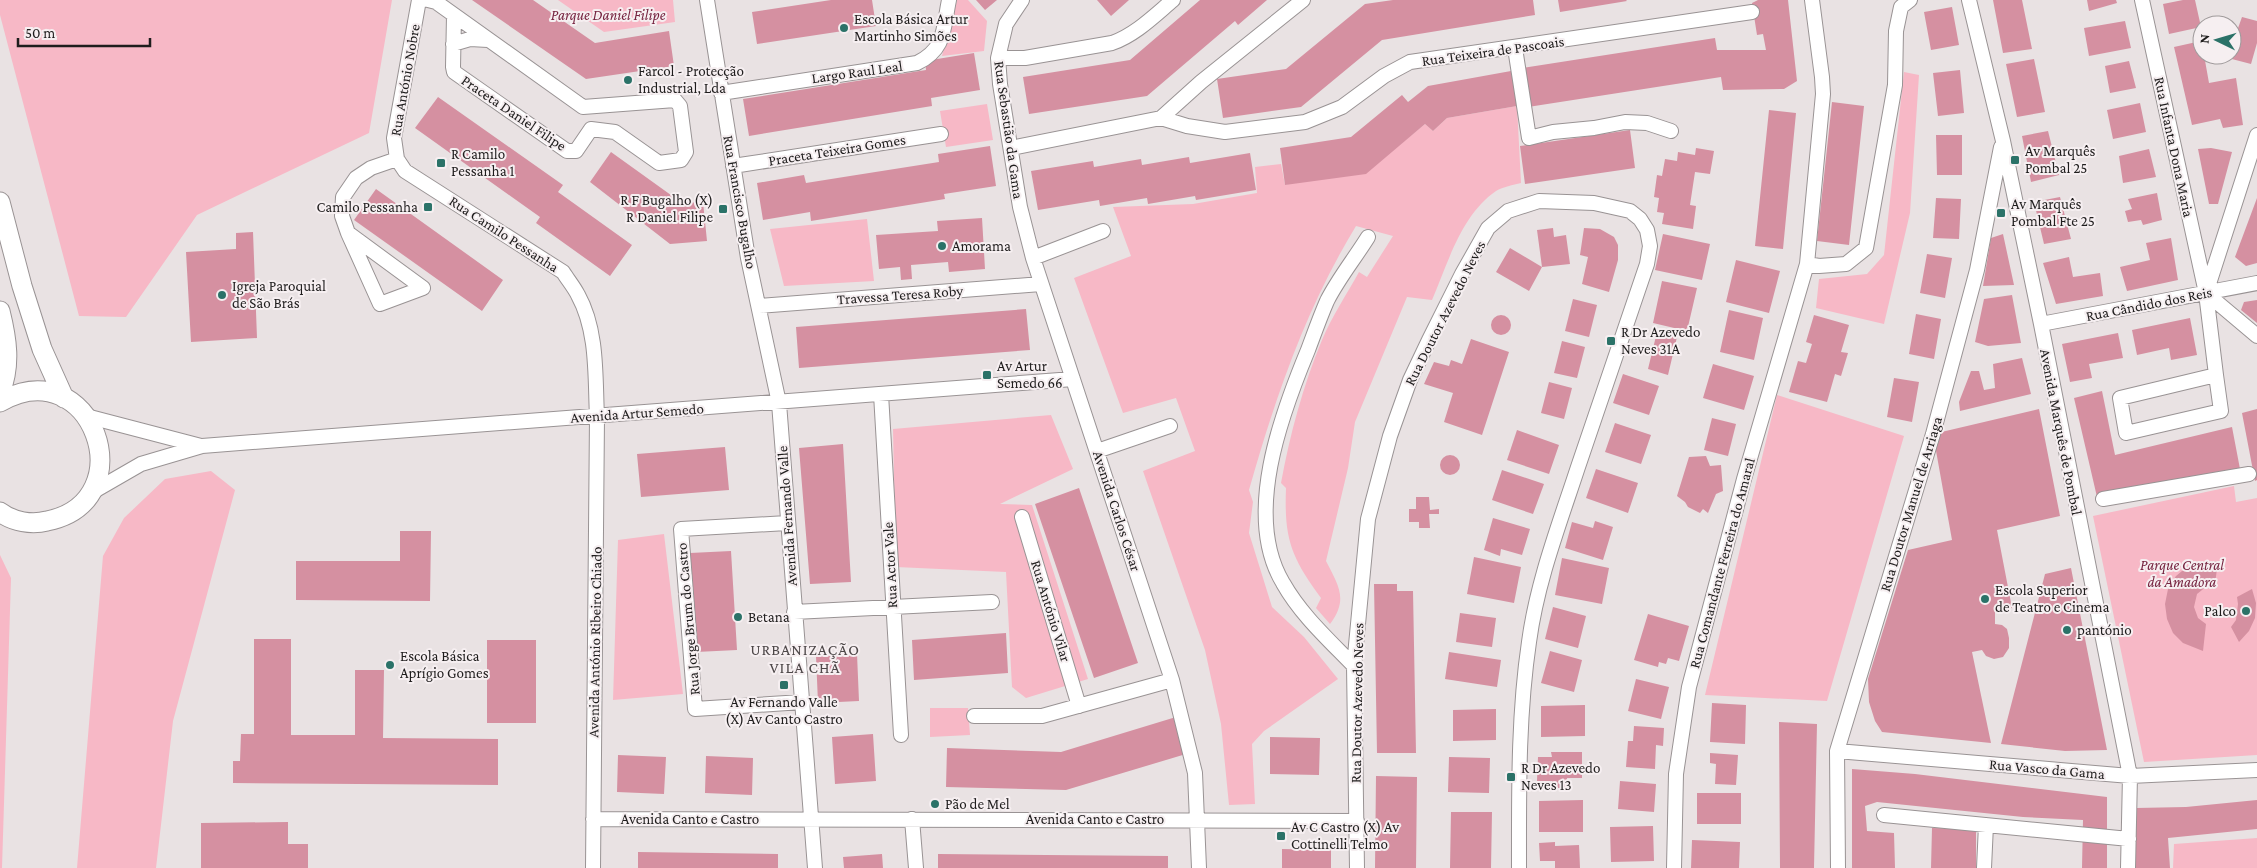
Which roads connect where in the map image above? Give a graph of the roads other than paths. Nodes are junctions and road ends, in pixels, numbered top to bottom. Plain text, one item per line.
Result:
1 (419, 0) edge
2 (428, 0) edge
3 (707, 0) edge
4 (949, 0) edge
5 (1022, 0) edge
6 (1173, 0) edge
7 (1303, 0) edge
8 (1812, 0) edge
9 (1969, 0) edge
10 (2142, 0) edge
11 (1902, 2) edge
12 (1752, 12) dead end
13 (454, 16) junction
14 (488, 40) junction
15 (453, 44) junction
16 (1515, 48) junction
17 (998, 58) junction
18 (721, 92) junction
19 (583, 108) junction
20 (1161, 118) junction
21 (592, 129) junction
22 (1671, 131) dead end
23 (941, 134) dead end
24 (2257, 135) edge
25 (2002, 142) junction
26 (1011, 148) junction
27 (397, 159) junction
28 (733, 166) junction
29 (0, 202) edge
30 (1020, 207) joint
31 (1103, 231) dead end
32 (348, 233) junction
33 (1368, 237) dead end
34 (1033, 258) junction
35 (1806, 264) junction
36 (2257, 282) edge
37 (1041, 284) junction
38 (2206, 294) junction
39 (759, 306) junction
40 (0, 311) edge
41 (2041, 324) junction
42 (2257, 336) edge
43 (2216, 375) junction
44 (1073, 379) junction
45 (0, 393) edge
46 (882, 394) junction
47 (64, 398) junction
48 (0, 402) edge
49 (779, 402) junction
50 (86, 416) junction
51 (597, 417) junction
52 (1170, 426) dead end
53 (202, 446) junction
54 (1097, 451) junction
55 (2249, 474) dead end
56 (89, 494) junction
57 (2103, 499) dead end
58 (0, 512) edge
59 (1022, 517) dead end
60 (787, 523) junction
61 (992, 602) dead end
62 (892, 608) junction
63 (794, 612) junction
64 (1354, 666) junction
65 (1172, 680) junction
66 (802, 702) junction
67 (1079, 706) junction
68 (974, 716) dead end
69 (900, 735) dead end
70 (1837, 751) junction
71 (2257, 770) edge
72 (2130, 776) junction
73 (1884, 816) dead end
74 (811, 819) junction
75 (912, 819) junction
76 (1198, 819) junction
77 (593, 820) junction
78 (1356, 820) junction
79 (1986, 825) junction
80 (2129, 839) junction
81 (593, 868) edge
82 (815, 868) edge
83 (916, 868) edge
84 (1199, 868) edge
85 (1357, 868) edge
86 (1519, 868) edge
87 (1674, 868) edge
88 (1838, 868) edge
89 (1984, 868) edge
90 (2128, 868) edge

1 - 27 street, Rua António Nobre
2 - 13 street
3 - 18 street, Rua Francisco Bugalho
4 - 18 street, Largo Raul Leal
5 - 17 street, Rua Sebastião da Gama
6 - 17 street
7 - 20 street
8 - 35 street, Rua Comandante Ferreira do Amaral
9 - 25 street, Avenida Marquês de Pombal
10 - 38 street, Rua Infanta Dona Maria
11 - 35 street
12 - 16 street, Rua Teixeira de Pascoais
13 - 14 street
13 - 15 street, Praceta Daniel Filipe
14 - 15 street
14 - 19 street
15 - 21 street, Praceta Daniel Filipe
16 - 20 street, Rua Teixeira de Pascoais
16 - 22 street
17 - 26 street, Rua Sebastião da Gama
18 - 28 street, Rua Francisco Bugalho
19 - 21 street
19 - 21 street
20 - 26 street
23 - 28 street, Praceta Teixeira Gomes
24 - 38 street
25 - 41 street, Avenida Marquês de Pombal
25 - 70 street, Rua Doutor Manuel de Arriaga
26 - 30 street, Rua Sebastião da Gama
27 - 32 street
27 - 51 street, Rua Camilo Pessanha
28 - 39 street, Rua Francisco Bugalho
29 - 47 main road
30 - 34 street, Avenida Carlos César
31 - 34 street
32 - 32 street
33 - 64 street
34 - 37 street, Avenida Carlos César
35 - 87 street, Rua Comandante Ferreira do Amaral
36 - 38 street, Rua Cândido dos Reis
37 - 39 street, Travessa Teresa Roby
37 - 44 street, Avenida Carlos César
38 - 41 street, Rua Cândido dos Reis
38 - 42 street
38 - 43 street, Rua Infanta Dona Maria
39 - 49 street, Rua Francisco Bugalho
40 - 45 main road
41 - 72 street, Avenida Marquês de Pombal
43 - 43 street, Rua Infanta Dona Maria
44 - 46 street, Avenida Artur Semedo
44 - 54 street, Avenida Carlos César
46 - 49 street, Avenida Artur Semedo
46 - 62 street, Rua Actor Vale
47 - 48 main road
47 - 50 main road
49 - 51 street, Avenida Artur Semedo
49 - 60 street, Avenida Fernando Valle
50 - 53 street, Avenida Artur Semedo
50 - 56 main road
51 - 53 street, Avenida Artur Semedo
51 - 77 street, Avenida António Ribeiro Chiado
52 - 54 street
53 - 56 street, Avenida Artur Semedo
54 - 65 street, Avenida Carlos César
55 - 57 street
56 - 58 main road
59 - 67 street, Rua António Vilar
60 - 63 street, Avenida Fernando Valle
60 - 66 street, Rua Jorge Brum do Castro
61 - 62 street
62 - 63 street
62 - 69 street, Rua Actor Vale
63 - 66 street, Avenida Fernando Valle
64 - 78 street, Rua Doutor Azevedo Neves
64 - 86 street, Rua Doutor Azevedo Neves
65 - 67 street
65 - 76 street, Avenida Carlos César
66 - 74 street, Avenida Fernando Valle
67 - 68 street
70 - 72 street, Rua Vasco da Gama
70 - 88 street, Rua Doutor Manuel de Arriaga
71 - 72 street, Rua Vasco da Gama
72 - 80 street, Avenida Marquês de Pombal
73 - 79 street
74 - 75 street, Avenida Canto e Castro
74 - 77 street, Avenida Canto e Castro
74 - 82 street, Avenida Fernando Valle
75 - 76 street, Avenida Canto e Castro
75 - 83 street
76 - 78 street, Avenida Canto e Castro
76 - 84 street, Avenida Carlos César
77 - 81 street, Avenida António Ribeiro Chiado
78 - 85 street, Rua Doutor Azevedo Neves
79 - 80 street
79 - 89 street
80 - 90 street, Avenida Marquês de Pombal

